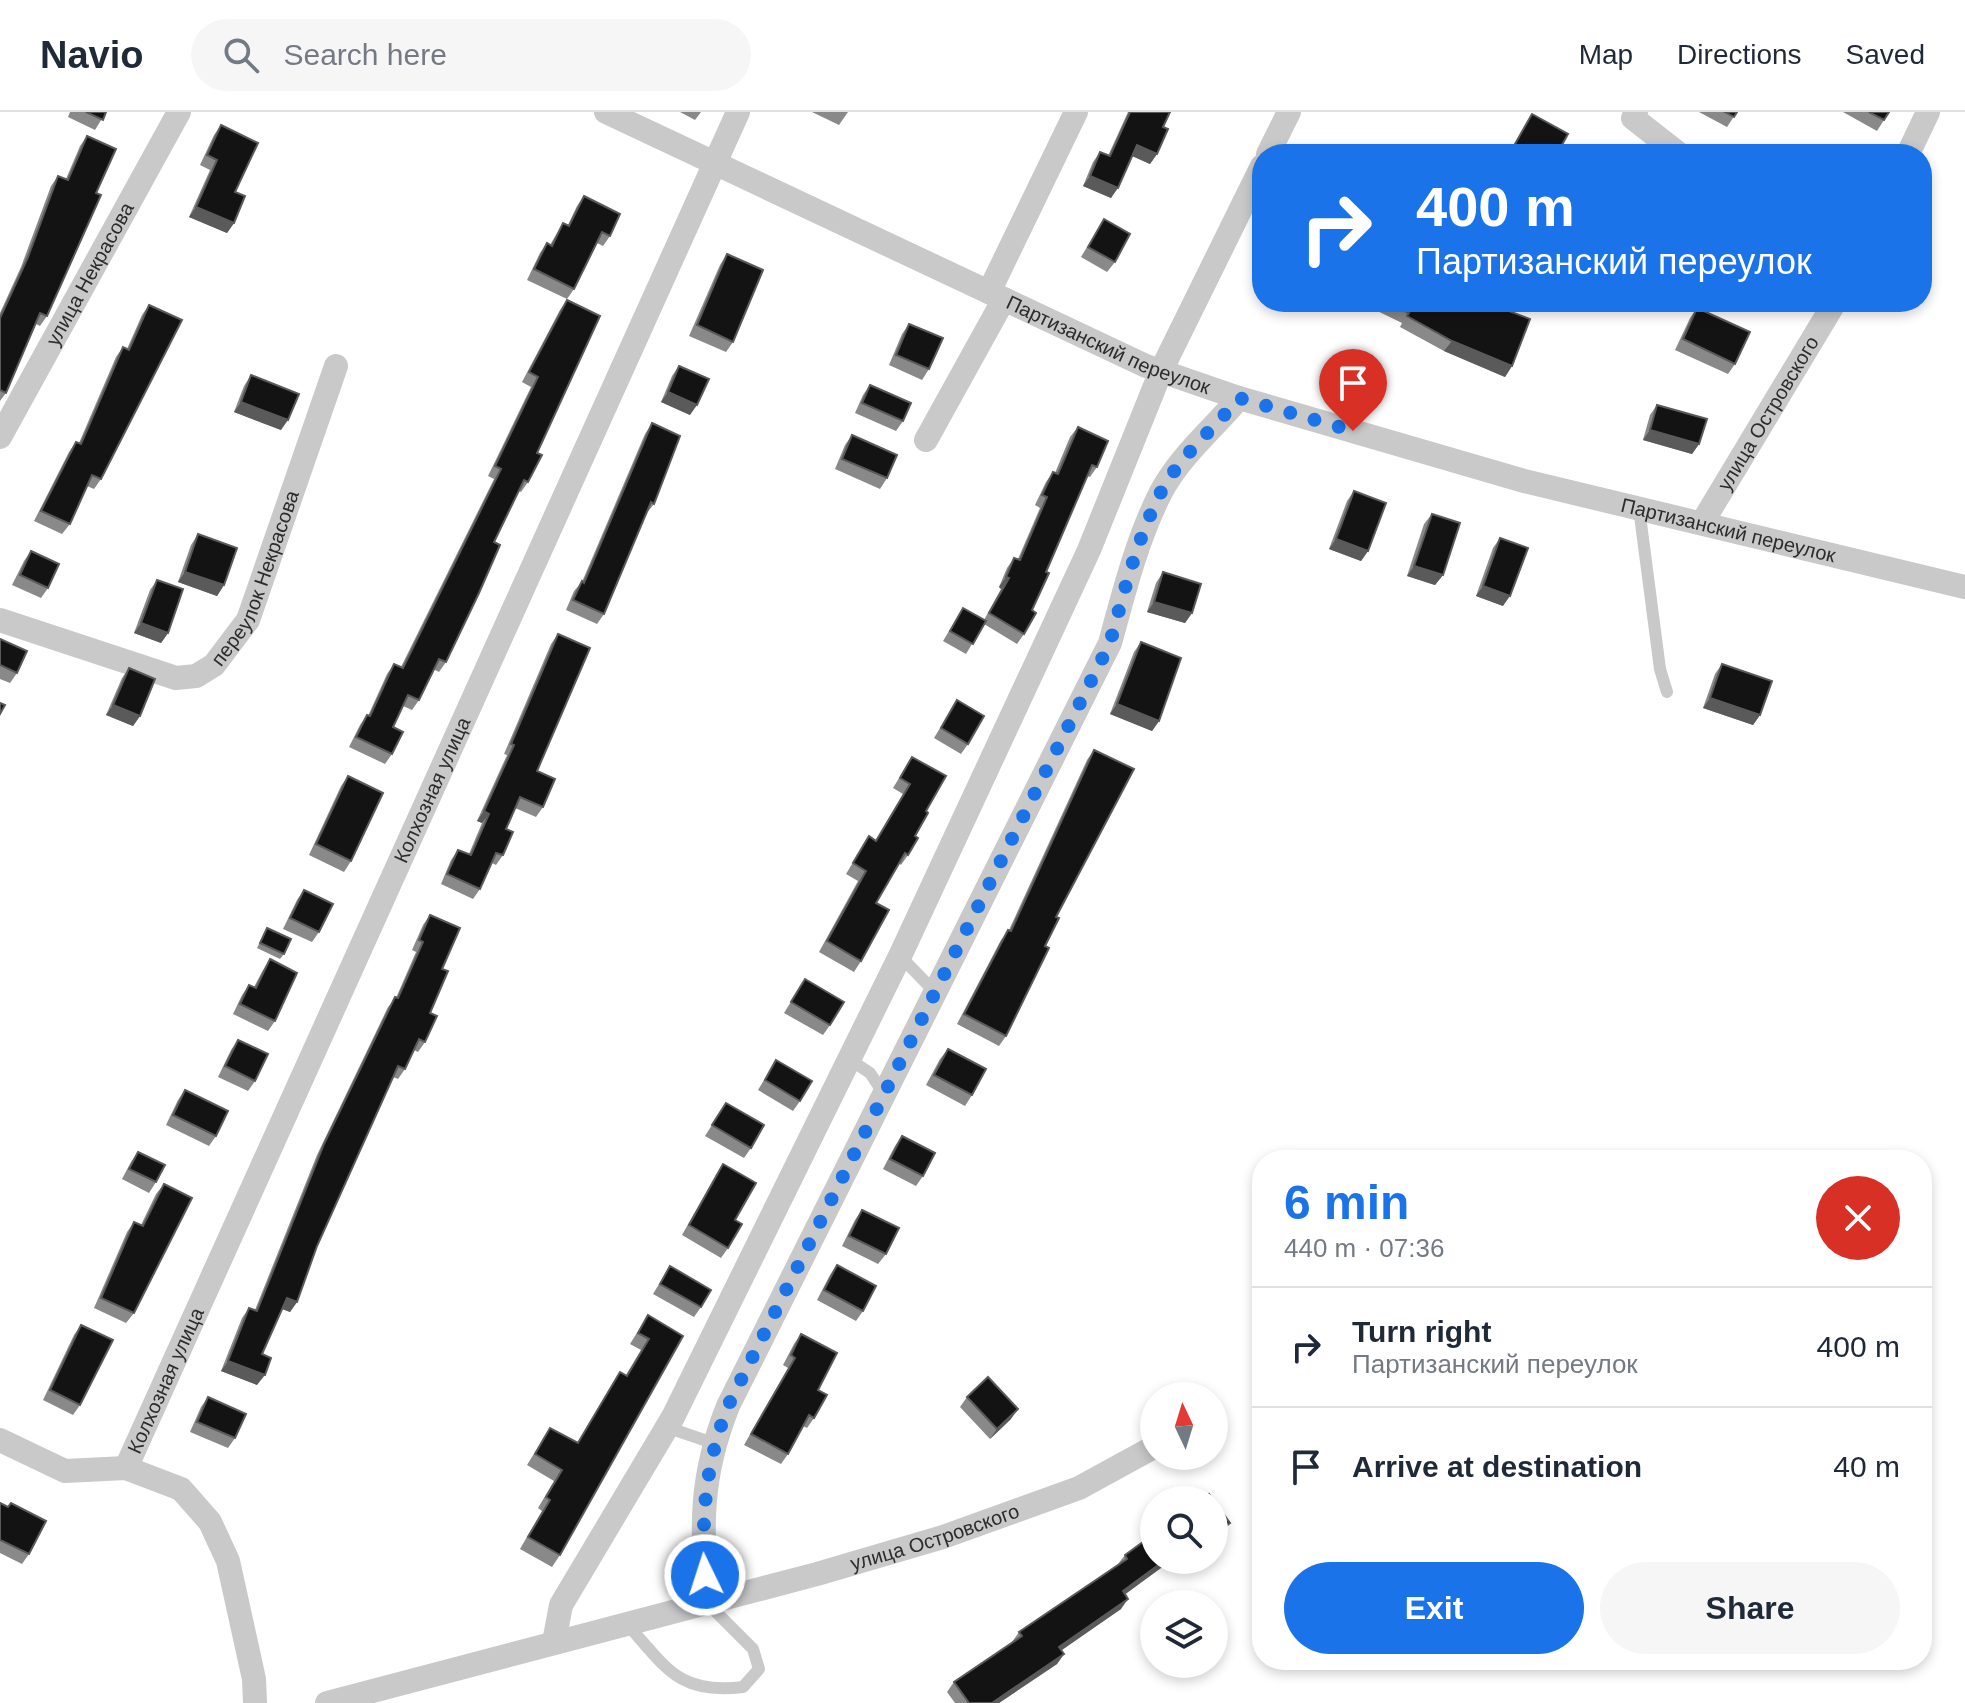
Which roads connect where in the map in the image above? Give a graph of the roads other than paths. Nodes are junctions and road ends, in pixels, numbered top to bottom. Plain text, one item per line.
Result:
1 (179, 112) edge
2 (606, 112) edge
3 (738, 112) edge
4 (1076, 112) edge
5 (1289, 112) edge
6 (1636, 112) edge
7 (1928, 112) edge
8 (1273, 144) edge
9 (1666, 144) edge
10 (1913, 144) edge
11 (714, 163) junction
12 (1252, 186) edge
13 (996, 296) junction
14 (1829, 312) edge
15 (336, 366) dead end
16 (1161, 371) junction
17 (1239, 398) junction
18 (1, 432) edge
19 (926, 440) dead end
20 (1639, 508) junction
21 (1702, 523) junction
22 (1965, 587) edge
23 (0, 620) edge
24 (1667, 692) dead end
25 (900, 956) junction
26 (935, 992) junction
27 (849, 1059) junction
28 (884, 1094) junction
29 (666, 1427) junction
30 (0, 1440) edge
31 (713, 1443) junction
32 (1140, 1455) edge
33 (126, 1468) junction
34 (707, 1603) junction
35 (626, 1623) junction
36 (554, 1642) junction
37 (255, 1703) edge
38 (327, 1703) edge

1 - 18 street, улица Некрасова
2 - 11 street, Партизанский переулок
3 - 11 street, Колхозная улица
4 - 13 street
5 - 8 street
6 - 9 street
7 - 10 street
11 - 13 street, Партизанский переулок
11 - 33 street, Колхозная улица
12 - 16 street
13 - 16 street, Партизанский переулок
13 - 19 street
14 - 21 street, улица Островского
15 - 23 street, переулок Некрасова
16 - 17 street, Партизанский переулок
16 - 25 street
17 - 20 street, Партизанский переулок
17 - 26 street
20 - 21 street, Партизанский переулок
20 - 24 lane
21 - 22 street, Партизанский переулок
25 - 26 lane
25 - 27 street
26 - 28 street
27 - 28 lane
27 - 29 street
28 - 31 street
29 - 31 lane
29 - 36 street
30 - 33 street
31 - 34 street
32 - 34 street, улица Островского
33 - 37 street
34 - 35 street, улица Островского
34 - 35 lane
35 - 36 street, улица Островского
36 - 38 street, улица Островского

